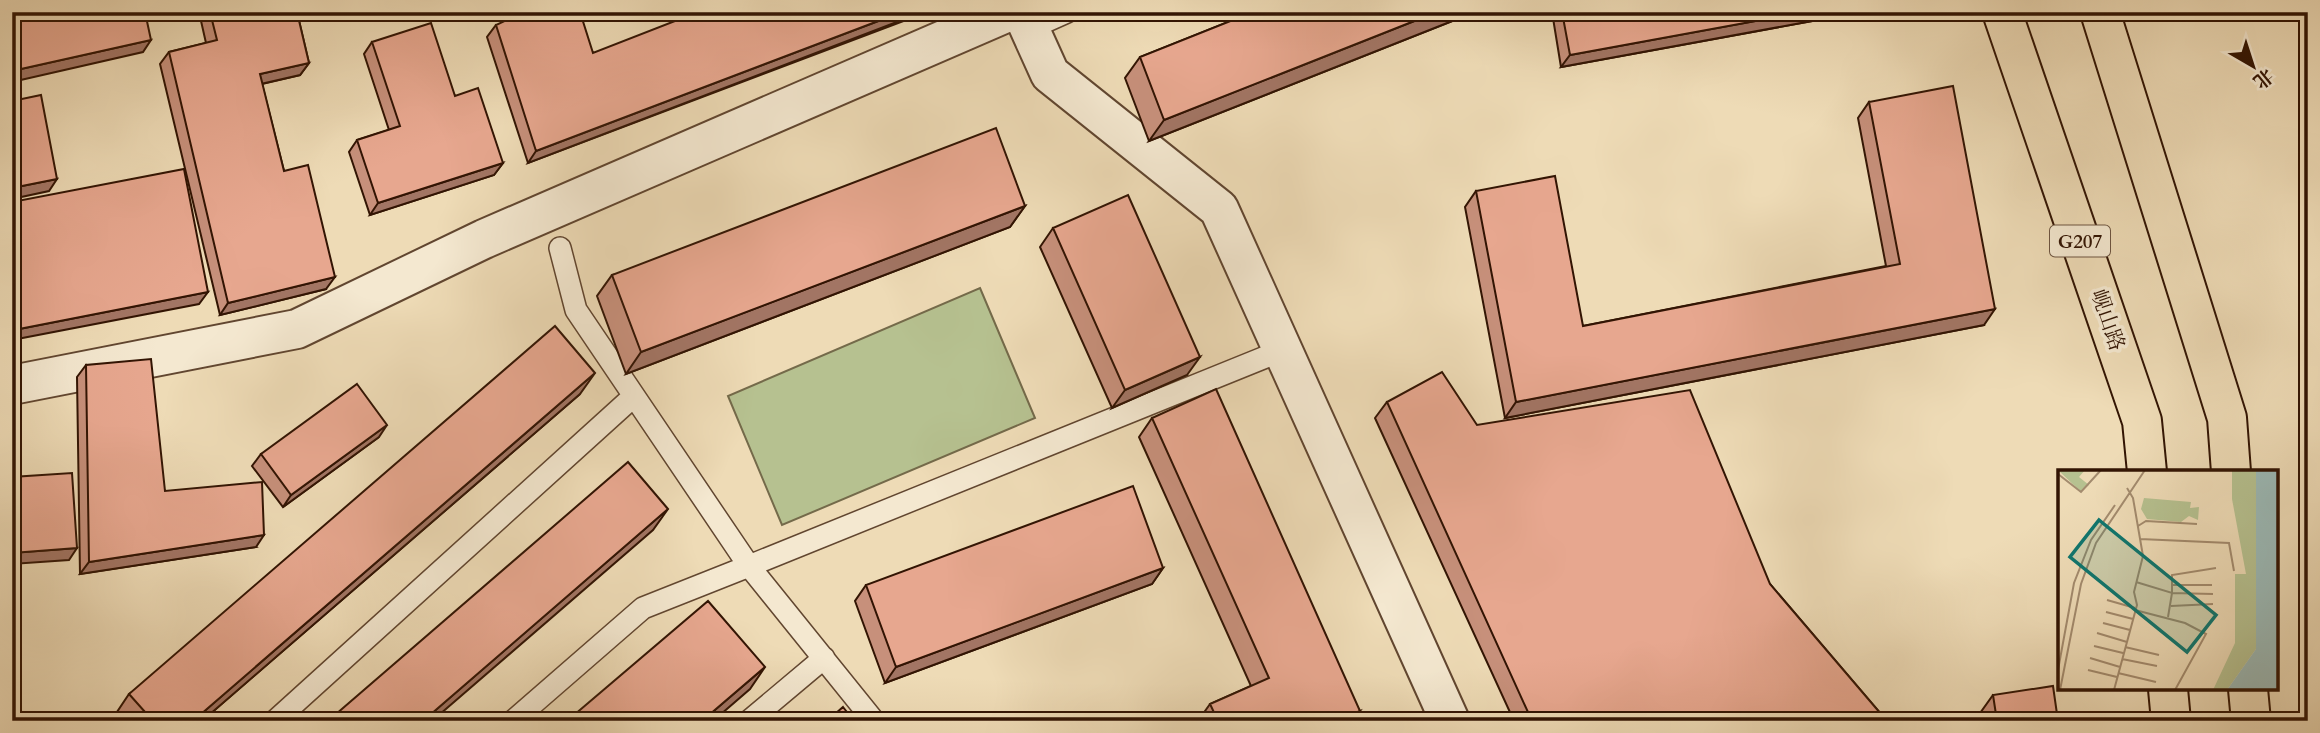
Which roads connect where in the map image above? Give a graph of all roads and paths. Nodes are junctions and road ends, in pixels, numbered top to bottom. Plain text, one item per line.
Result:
1 (1067, 12) edge
2 (2002, 12) edge
3 (2100, 12) edge
4 (1020, 18) edge
5 (560, 248) dead end
6 (1283, 350) junction
7 (12, 385) edge
8 (634, 396) junction
9 (2147, 470) edge
10 (2231, 470) edge
11 (749, 566) junction
12 (824, 659) junction
13 (2168, 691) edge
14 (2248, 691) edge
15 (275, 721) edge
16 (513, 721) edge
17 (749, 721) edge
18 (874, 721) edge
19 (1450, 721) edge
20 (2171, 721) edge
21 (2250, 721) edge

1 - 4 lane
2 - 9 highway, 岘山路 / G207
3 - 10 highway
4 - 6 street
4 - 7 street
5 - 8 lane
6 - 11 lane
6 - 19 street
8 - 11 lane
8 - 15 lane
11 - 12 lane
11 - 16 lane
12 - 17 lane
12 - 18 lane
13 - 20 highway
14 - 21 highway

